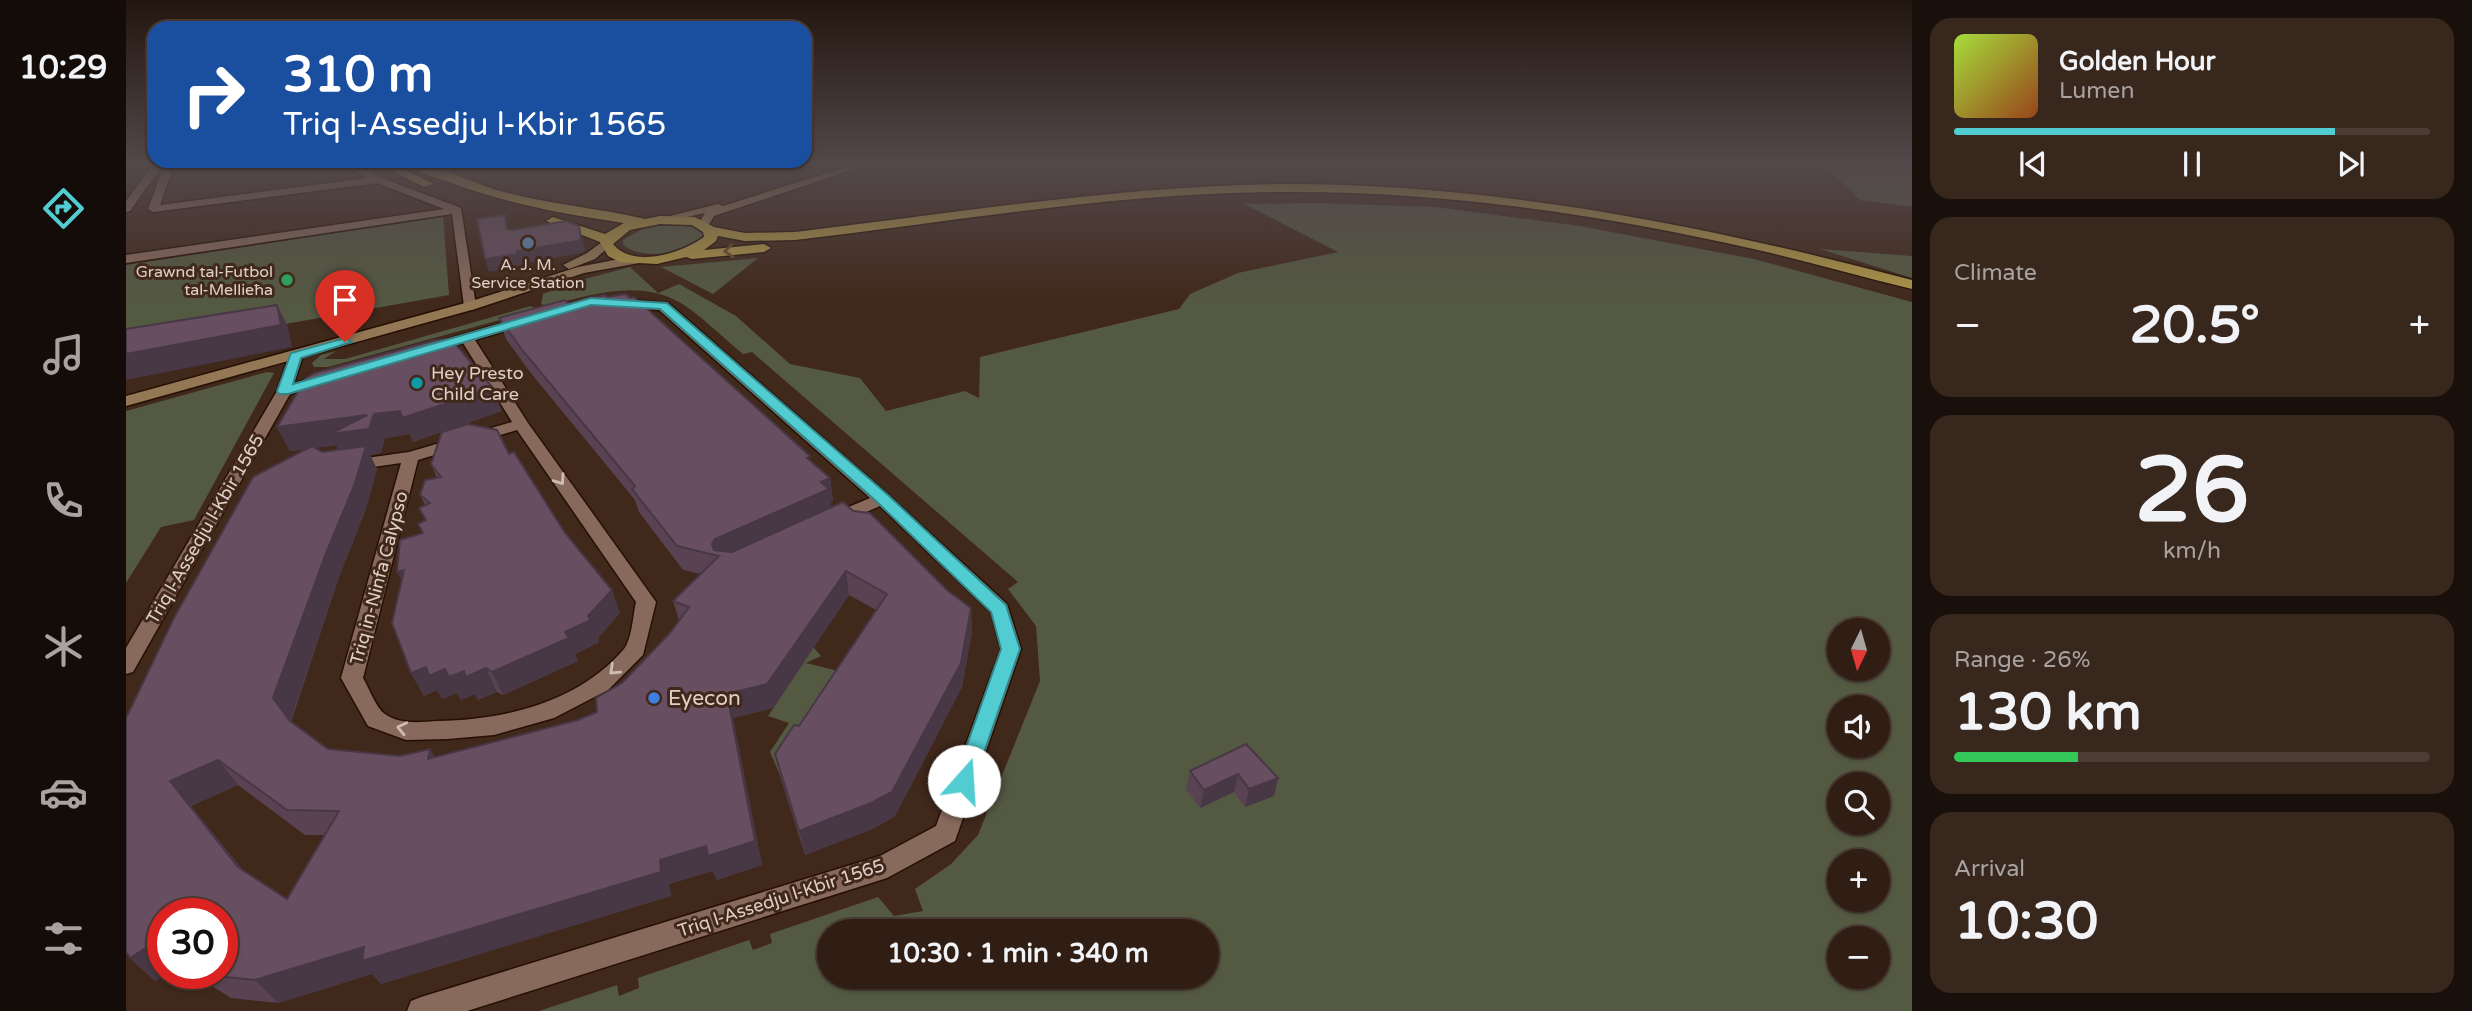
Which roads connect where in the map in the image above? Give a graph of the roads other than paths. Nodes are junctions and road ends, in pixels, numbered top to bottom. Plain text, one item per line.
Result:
1 (456, 210) edge
2 (457, 210) edge
3 (512, 210) edge
4 (574, 210) edge
5 (705, 210) edge
6 (720, 210) edge
7 (1016, 210) edge
8 (1101, 210) edge
9 (1494, 210) edge
10 (1578, 210) edge
11 (660, 220) junction
12 (643, 222) junction
13 (707, 227) junction
14 (606, 242) junction
15 (672, 258) junction
16 (126, 259) edge
17 (635, 260) junction
18 (1912, 285) edge
19 (1912, 296) edge
20 (603, 302) edge
21 (470, 306) junction
22 (543, 315) edge
23 (467, 338) junction
24 (415, 353) edge
25 (296, 356) junction
26 (337, 376) edge
27 (284, 391) junction
28 (126, 401) edge
29 (521, 424) junction
30 (411, 457) junction
31 (334, 467) edge
32 (882, 499) junction
33 (817, 527) edge
34 (126, 666) edge
35 (421, 1011) edge

1 - 16 street
2 - 21 street
3 - 14 highway
4 - 12 highway
5 - 11 street
6 - 13 street
7 - 13 highway
8 -> 15 highway
19 -> 9 highway
10 - 18 highway
11 - 12 highway
11 - 13 highway
12 - 14 highway
13 - 15 highway
14 - 17 highway
14 - 21 street
15 - 17 highway
17 - 21 street
20 - 32 street, Triq l-Assedju l-Kbir 1565
21 - 25 street
22 - 23 street
23 - 24 street
23 - 29 street, Triq in-Ninfa Calypso
25 - 27 street, Triq l-Assedju l-Kbir 1565
25 - 28 street
26 - 27 street
27 - 34 street, Triq l-Assedju l-Kbir 1565
29 - 30 street
29 -> 30 street, Triq in-Ninfa Calypso
30 - 31 street
32 - 33 street
32 - 35 street, Triq l-Assedju l-Kbir 1565

